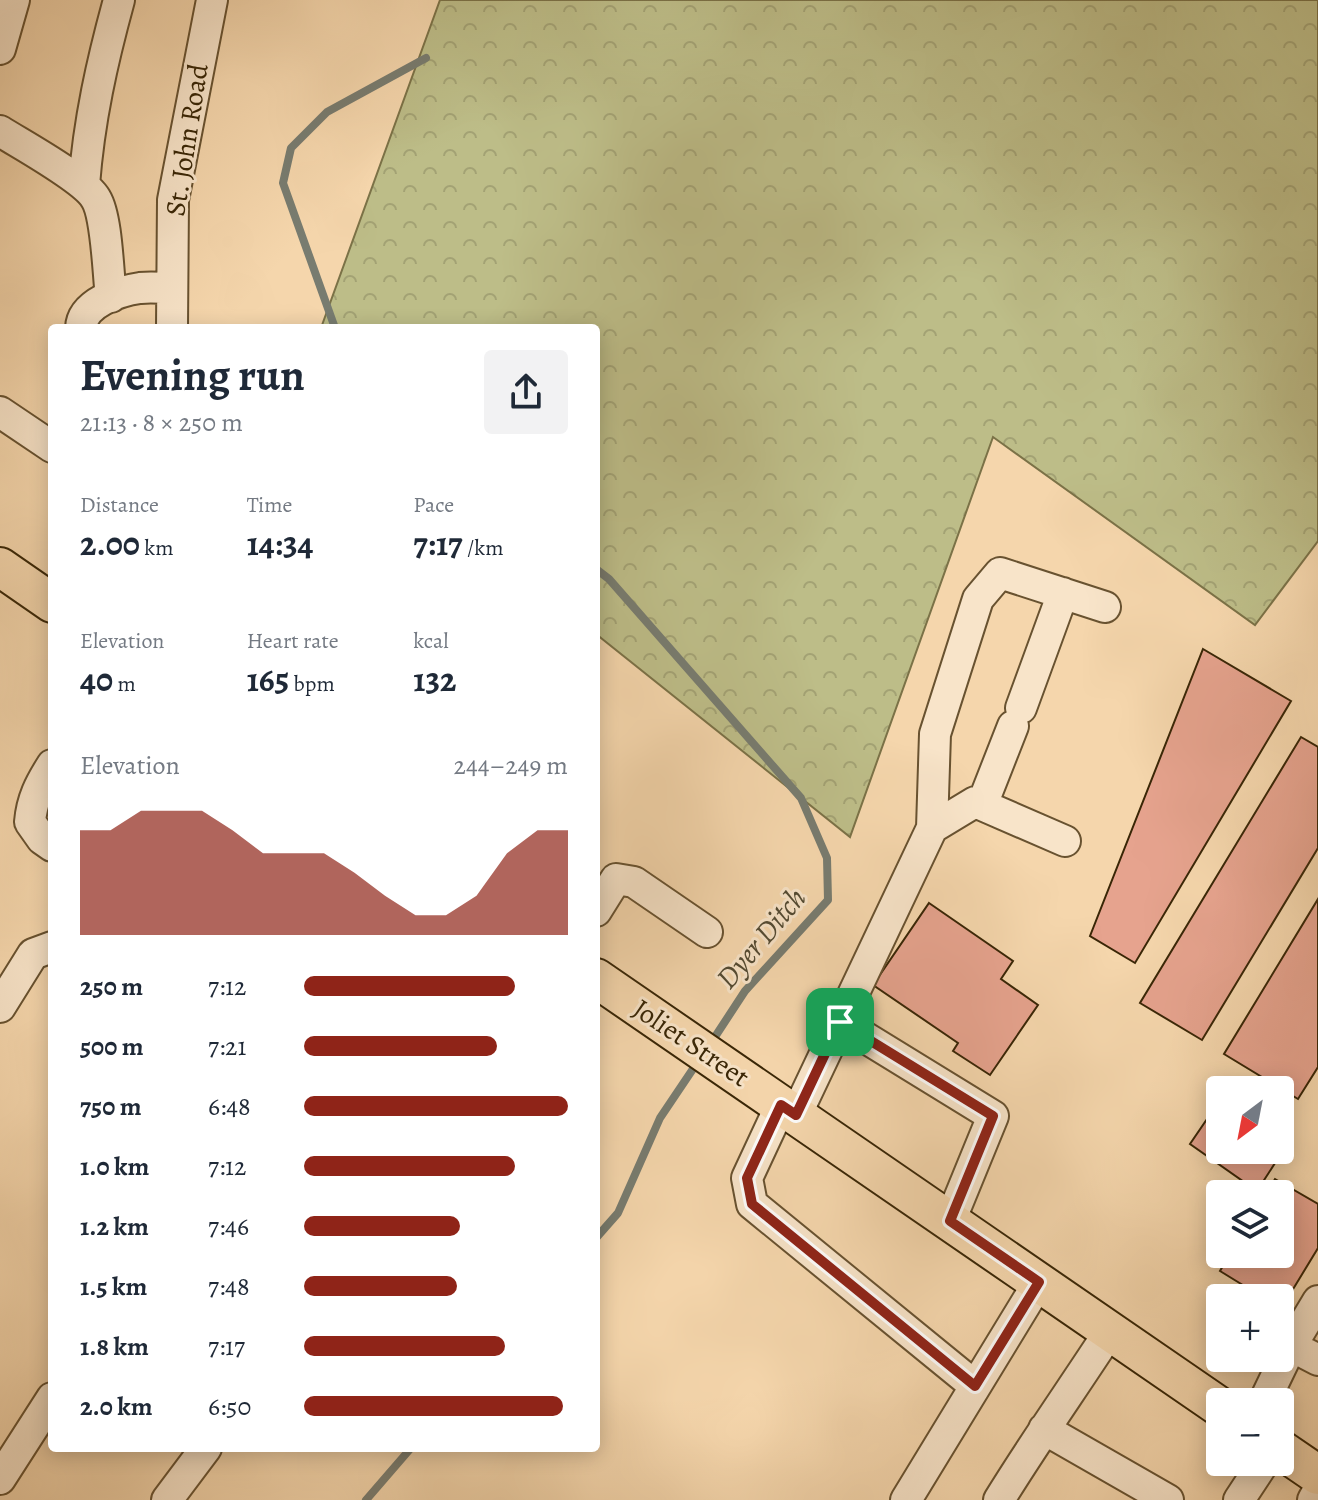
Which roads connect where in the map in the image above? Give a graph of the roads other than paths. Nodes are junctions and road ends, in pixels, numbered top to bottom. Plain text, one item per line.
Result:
1 (14, 0) edge
2 (119, 0) edge
3 (212, 0) edge
4 (0, 49) edge
5 (0, 131) edge
6 (84, 185) junction
7 (172, 288) junction
8 (111, 297) junction
9 (81, 324) edge
10 (172, 324) edge
11 (0, 412) edge
12 (48, 444) edge
13 (0, 567) edge
14 (1063, 593) junction
15 (48, 600) edge
16 (1105, 607) dead end
17 (48, 771) edge
18 (982, 805) junction
19 (932, 828) junction
20 (1065, 841) dead end
21 (48, 843) edge
22 (600, 905) edge
23 (707, 932) dead end
24 (48, 948) edge
25 (600, 983) edge
26 (0, 1007) edge
27 (840, 1022) junction
28 (788, 1110) junction
29 (950, 1221) junction
30 (1039, 1282) junction
31 (1318, 1301) edge
32 (1110, 1331) junction
33 (1294, 1341) edge
34 (1294, 1348) edge
35 (1318, 1360) edge
36 (975, 1386) junction
37 (1206, 1397) edge
38 (48, 1404) edge
39 (1044, 1429) junction
40 (203, 1452) edge
41 (1294, 1459) edge
42 (1318, 1475) edge
43 (1255, 1476) edge
44 (0, 1479) edge
45 (1318, 1491) edge
46 (167, 1500) edge
47 (906, 1500) edge
48 (999, 1500) edge
49 (1168, 1500) edge
50 (1239, 1500) edge
51 (1313, 1500) edge

1 - 4 street
2 - 6 street
3 - 7 street, St. John Road
5 - 6 street
6 - 8 street
7 - 8 street
7 - 10 street, St. John Road
8 - 9 street
11 - 12 street
13 - 15 main road
14 - 16 street
14 - 18 street
14 - 19 street
17 - 21 street
18 - 19 street
18 - 20 street
19 - 27 street
22 - 23 street
24 - 26 street
25 - 28 main road, Joliet Street
27 - 28 street
27 - 29 street
28 - 29 main road, Joliet Street
28 - 36 street
29 - 30 main road, Joliet Street
30 - 32 main road, Joliet Street
30 - 36 street
31 - 33 street
32 - 37 main road, Joliet Street
32 - 39 street
34 - 35 street
36 - 47 street
38 - 44 street
39 - 48 street
39 - 49 street
40 - 46 street
41 - 42 main road
43 - 50 street
45 - 51 street

